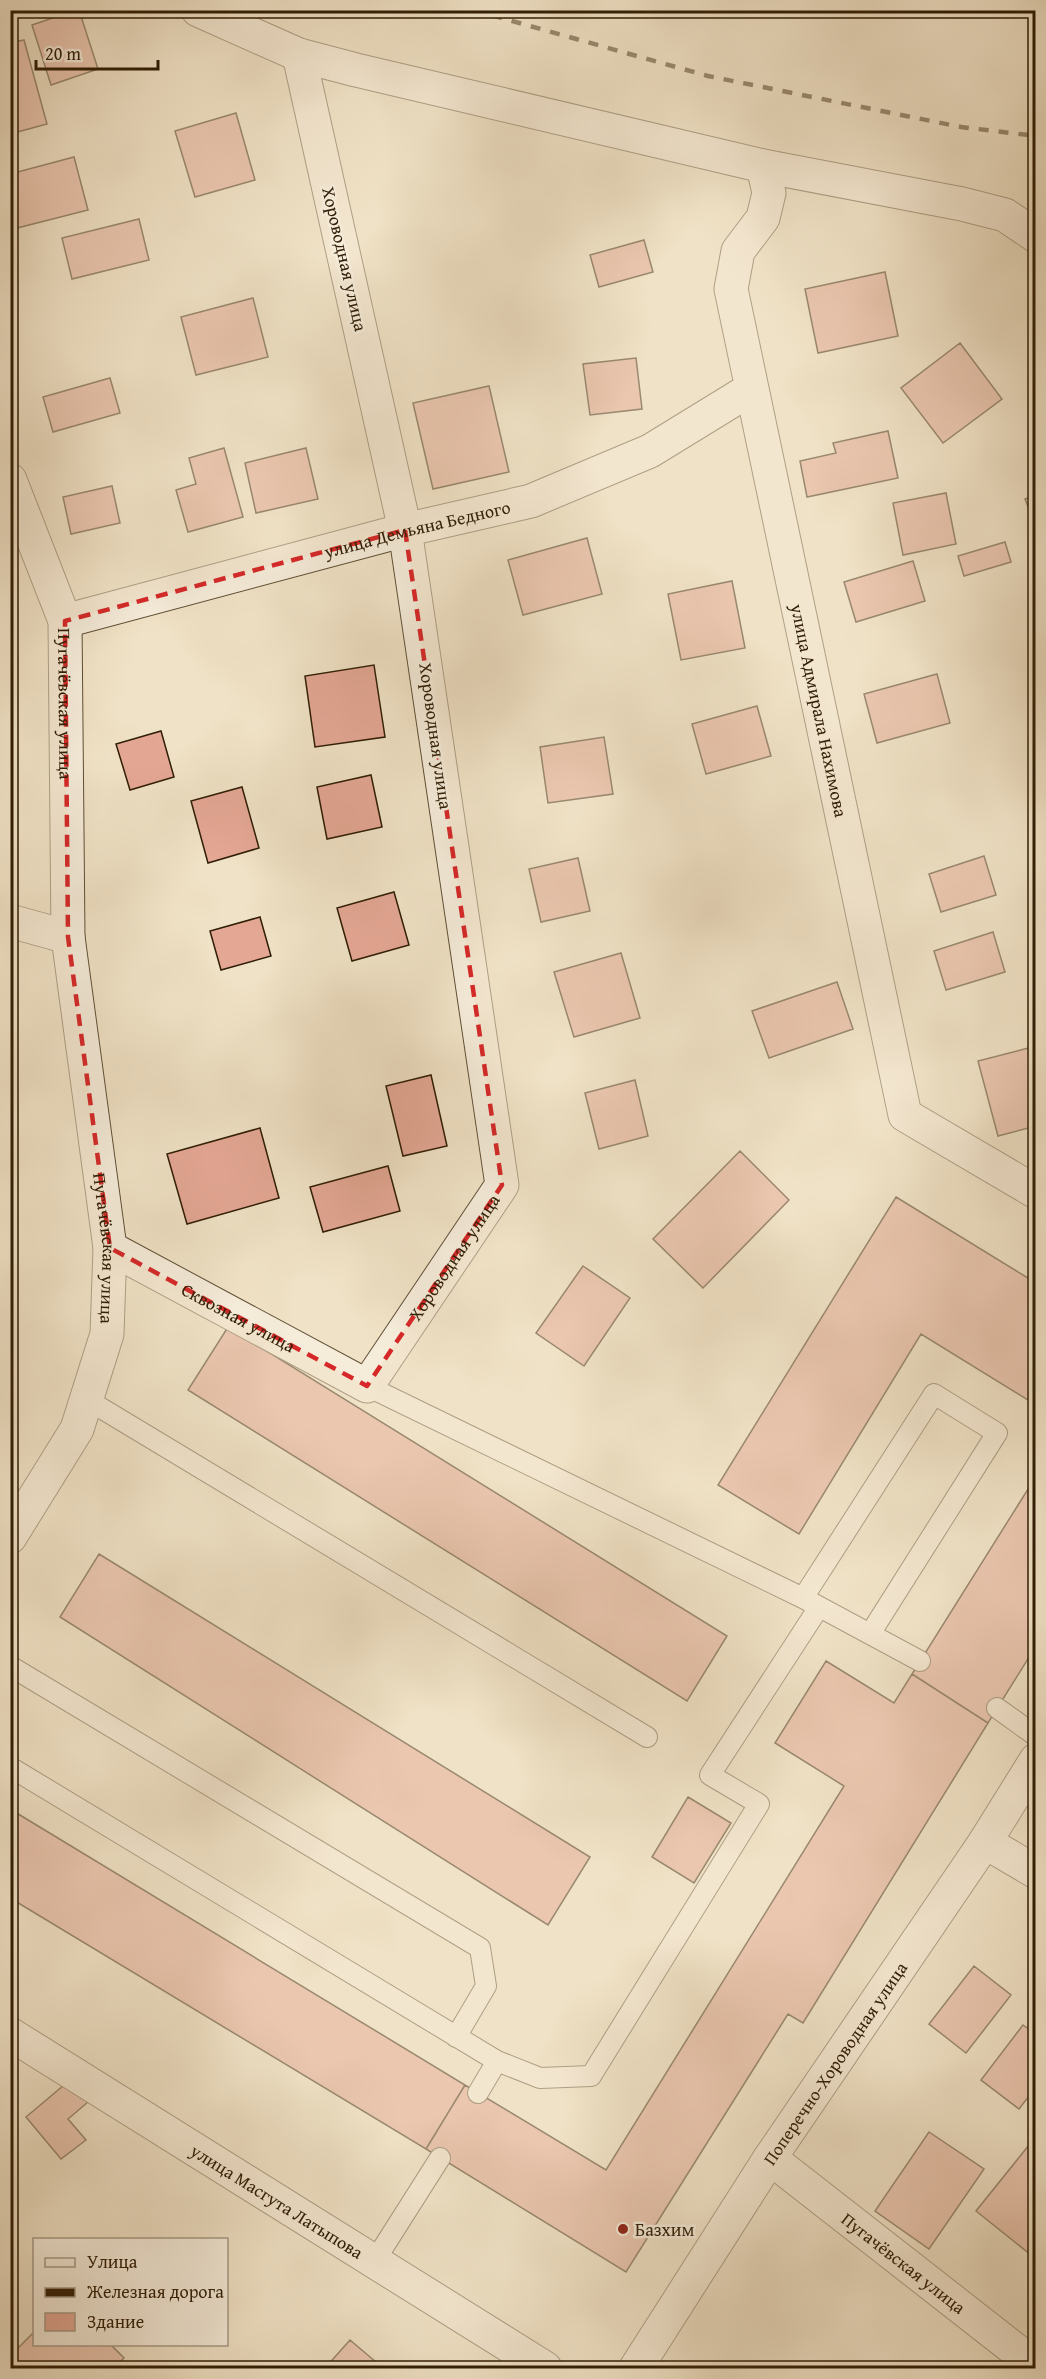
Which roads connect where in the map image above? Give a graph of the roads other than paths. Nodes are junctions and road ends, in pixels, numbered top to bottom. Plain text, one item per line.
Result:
1 (198, 10) edge
2 (299, 55) junction
3 (763, 166) junction
4 (1035, 236) edge
5 (751, 389) junction
6 (10, 480) edge
7 (405, 530) junction
8 (65, 621) junction
9 (10, 921) edge
10 (68, 937) junction
11 (1035, 1192) edge
12 (110, 1248) junction
13 (367, 1386) junction
14 (86, 1399) junction
15 (10, 1537) edge
16 (811, 1603) junction
17 (870, 1634) junction
18 (920, 1661) dead end
19 (10, 1666) edge
20 (997, 1708) dead end
21 (647, 1737) dead end
22 (1035, 1737) edge
23 (1035, 1760) edge
24 (10, 1767) edge
25 (985, 1842) junction
26 (1035, 1872) edge
27 (10, 2034) edge
28 (456, 2037) junction
29 (497, 2061) junction
30 (478, 2093) dead end
31 (440, 2158) dead end
32 (770, 2158) junction
33 (374, 2262) junction
34 (1035, 2366) edge
35 (545, 2368) edge
36 (636, 2368) edge

1 - 2 street
2 - 3 street
2 - 7 street, Хороводная улица
3 - 4 street
3 - 5 street, улица Адмирала Нахимова
5 - 7 street, улица Демьяна Бедного
5 - 11 street, улица Адмирала Нахимова
6 - 8 street, Пугачёвская улица
7 - 8 street, улица Демьяна Бедного
7 - 13 street, Хороводная улица
8 - 10 street, Пугачёвская улица
9 - 10 street
10 - 12 street, Пугачёвская улица
12 - 13 street, Сквозная улица
12 - 14 street, Пугачёвская улица
13 - 16 lane
14 - 15 street, Пугачёвская улица
14 - 21 lane
16 - 17 lane
16 - 17 lane
16 - 29 lane
17 - 18 lane
19 - 28 lane
20 - 22 lane
23 - 25 street, Поперечно-Хороводная улица
24 - 28 lane
25 - 26 street
25 - 32 street, Поперечно-Хороводная улица
27 - 33 street, улица Масгута Латыпова
28 - 29 lane
29 - 30 lane
31 - 33 lane
32 - 34 street, Пугачёвская улица
32 - 36 street, Поперечно-Хороводная улица
33 - 35 street, улица Масгута Латыпова

